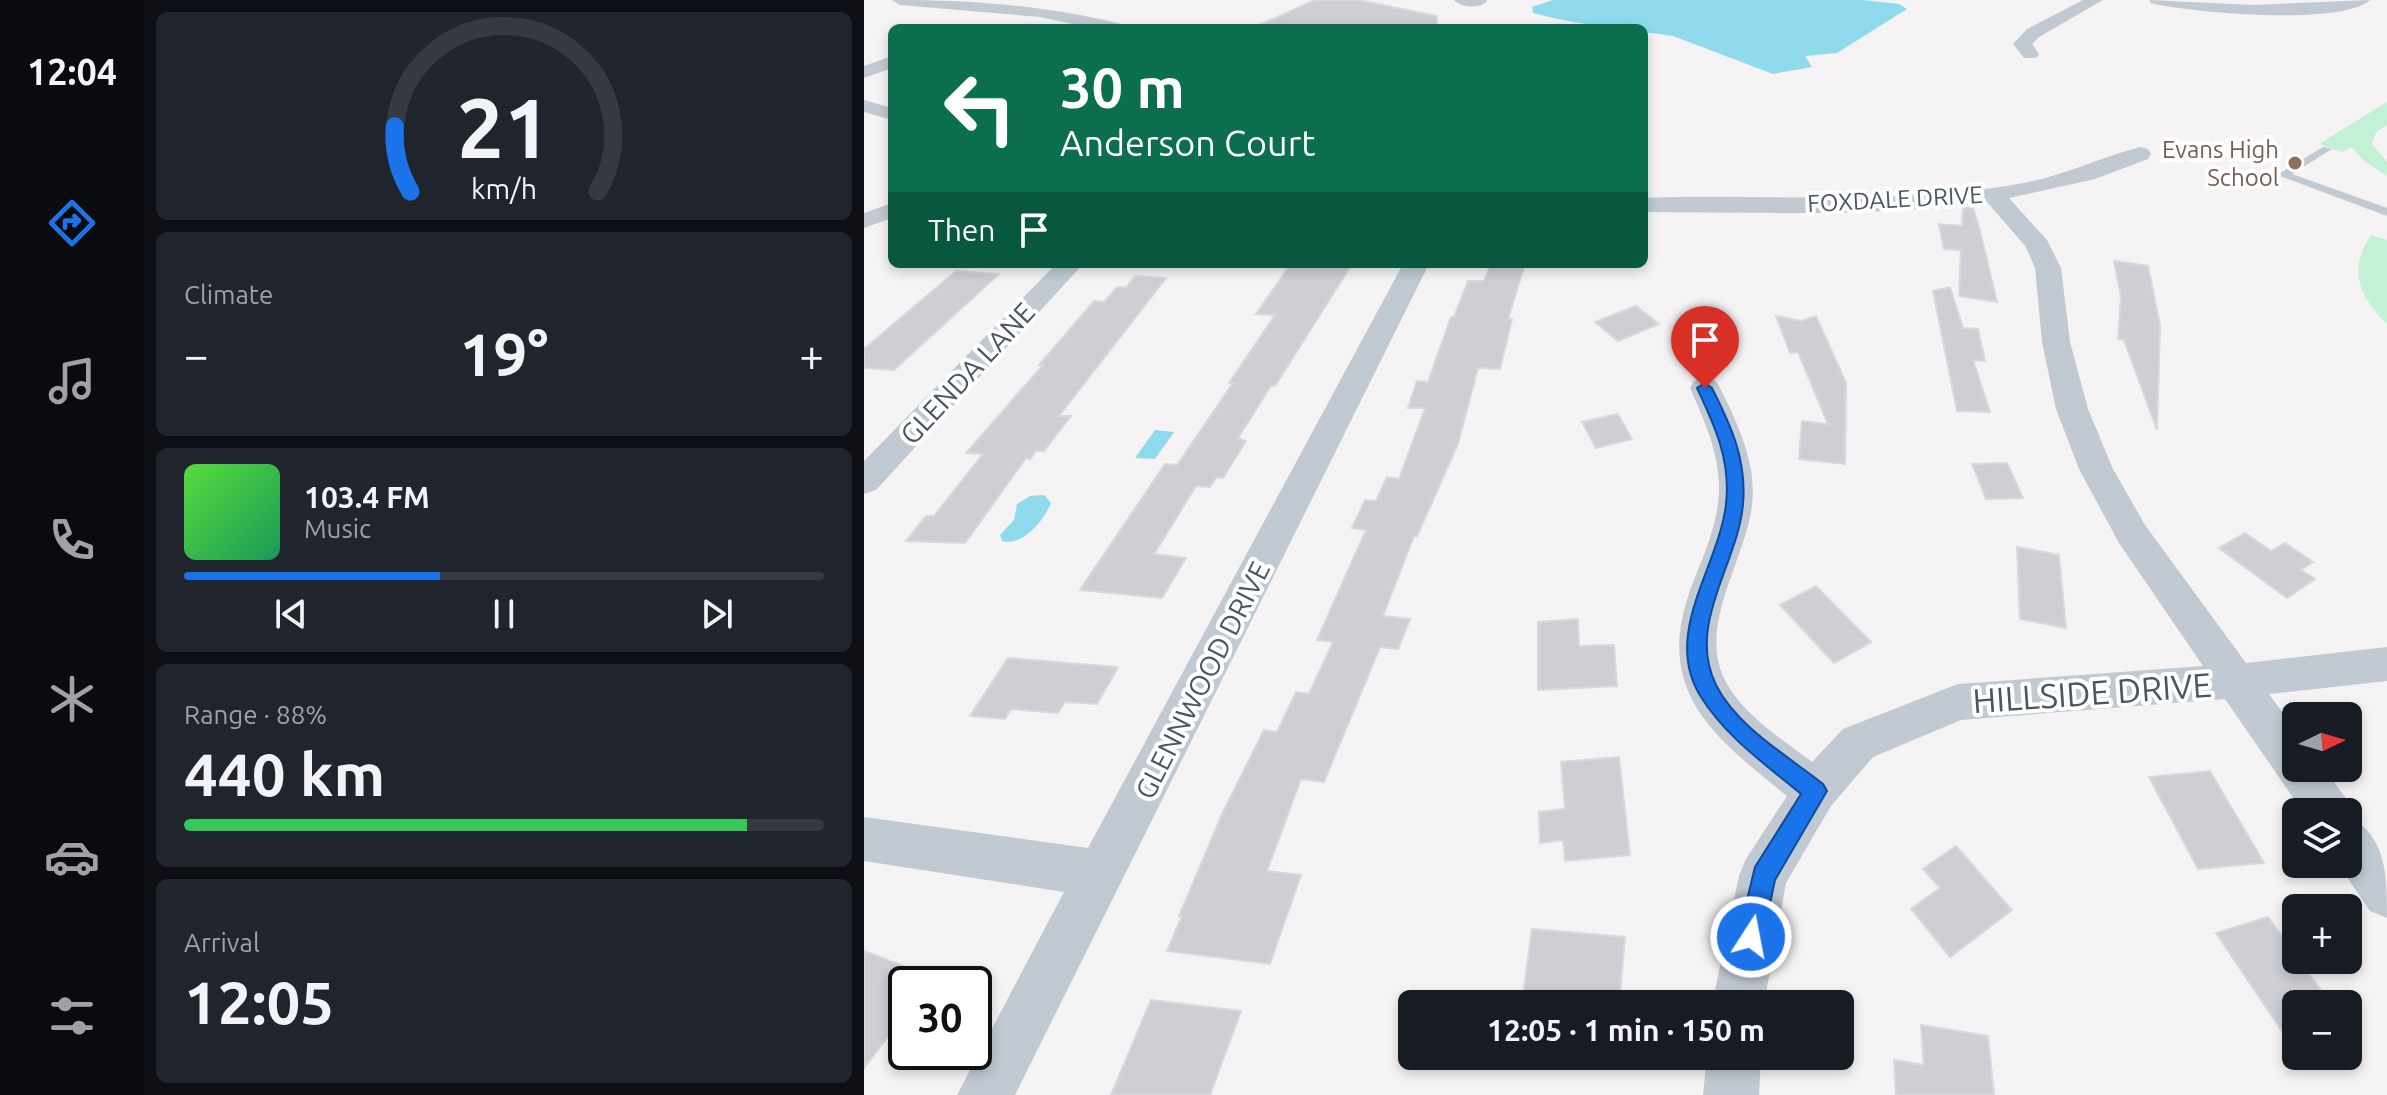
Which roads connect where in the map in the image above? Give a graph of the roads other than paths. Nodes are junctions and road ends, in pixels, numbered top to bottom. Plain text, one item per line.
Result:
1 (900, 0) edge
2 (1462, 0) edge
3 (2095, 0) edge
4 (2157, 0) edge
5 (2362, 0) edge
6 (1479, 1) edge
7 (1002, 9) junction
8 (978, 22) dead end
9 (1096, 24) edge
10 (2030, 54) dead end
11 (888, 63) edge
12 (864, 72) edge
13 (864, 106) edge
14 (888, 113) edge
15 (2327, 149) dead end
16 (2140, 154) dead end
17 (1992, 193) junction
18 (1648, 205) edge
19 (888, 212) edge
20 (2387, 212) edge
21 (864, 221) edge
22 (1066, 268) edge
23 (1414, 268) edge
24 (1705, 388) dead end
25 (864, 482) edge
26 (2387, 664) edge
27 (2236, 681) junction
28 (2282, 746) edge
29 (1815, 791) junction
30 (864, 839) edge
31 (2362, 859) edge
32 (1102, 874) junction
33 (2387, 894) edge
34 (1741, 990) edge
35 (1733, 1070) edge
36 (985, 1095) edge
37 (1731, 1095) edge

1 - 7 street
2 - 6 street
3 - 10 street
4 - 5 street
7 - 8 street
7 - 9 street
11 - 12 street
13 - 14 street
15 - 20 lane
16 - 17 street, FOXDALE DRIVE
17 - 18 street, FOXDALE DRIVE
17 - 27 street
19 - 21 street
22 - 25 street, GLENDA LANE
23 - 32 street, GLENNWOOD DRIVE
24 - 29 street
26 - 27 street, HILLSIDE DRIVE
27 - 28 street
27 - 29 street, HILLSIDE DRIVE
29 - 34 street, HILLSIDE DRIVE
30 - 32 street
31 - 33 street
32 - 36 street, GLENNWOOD DRIVE
35 - 37 street

